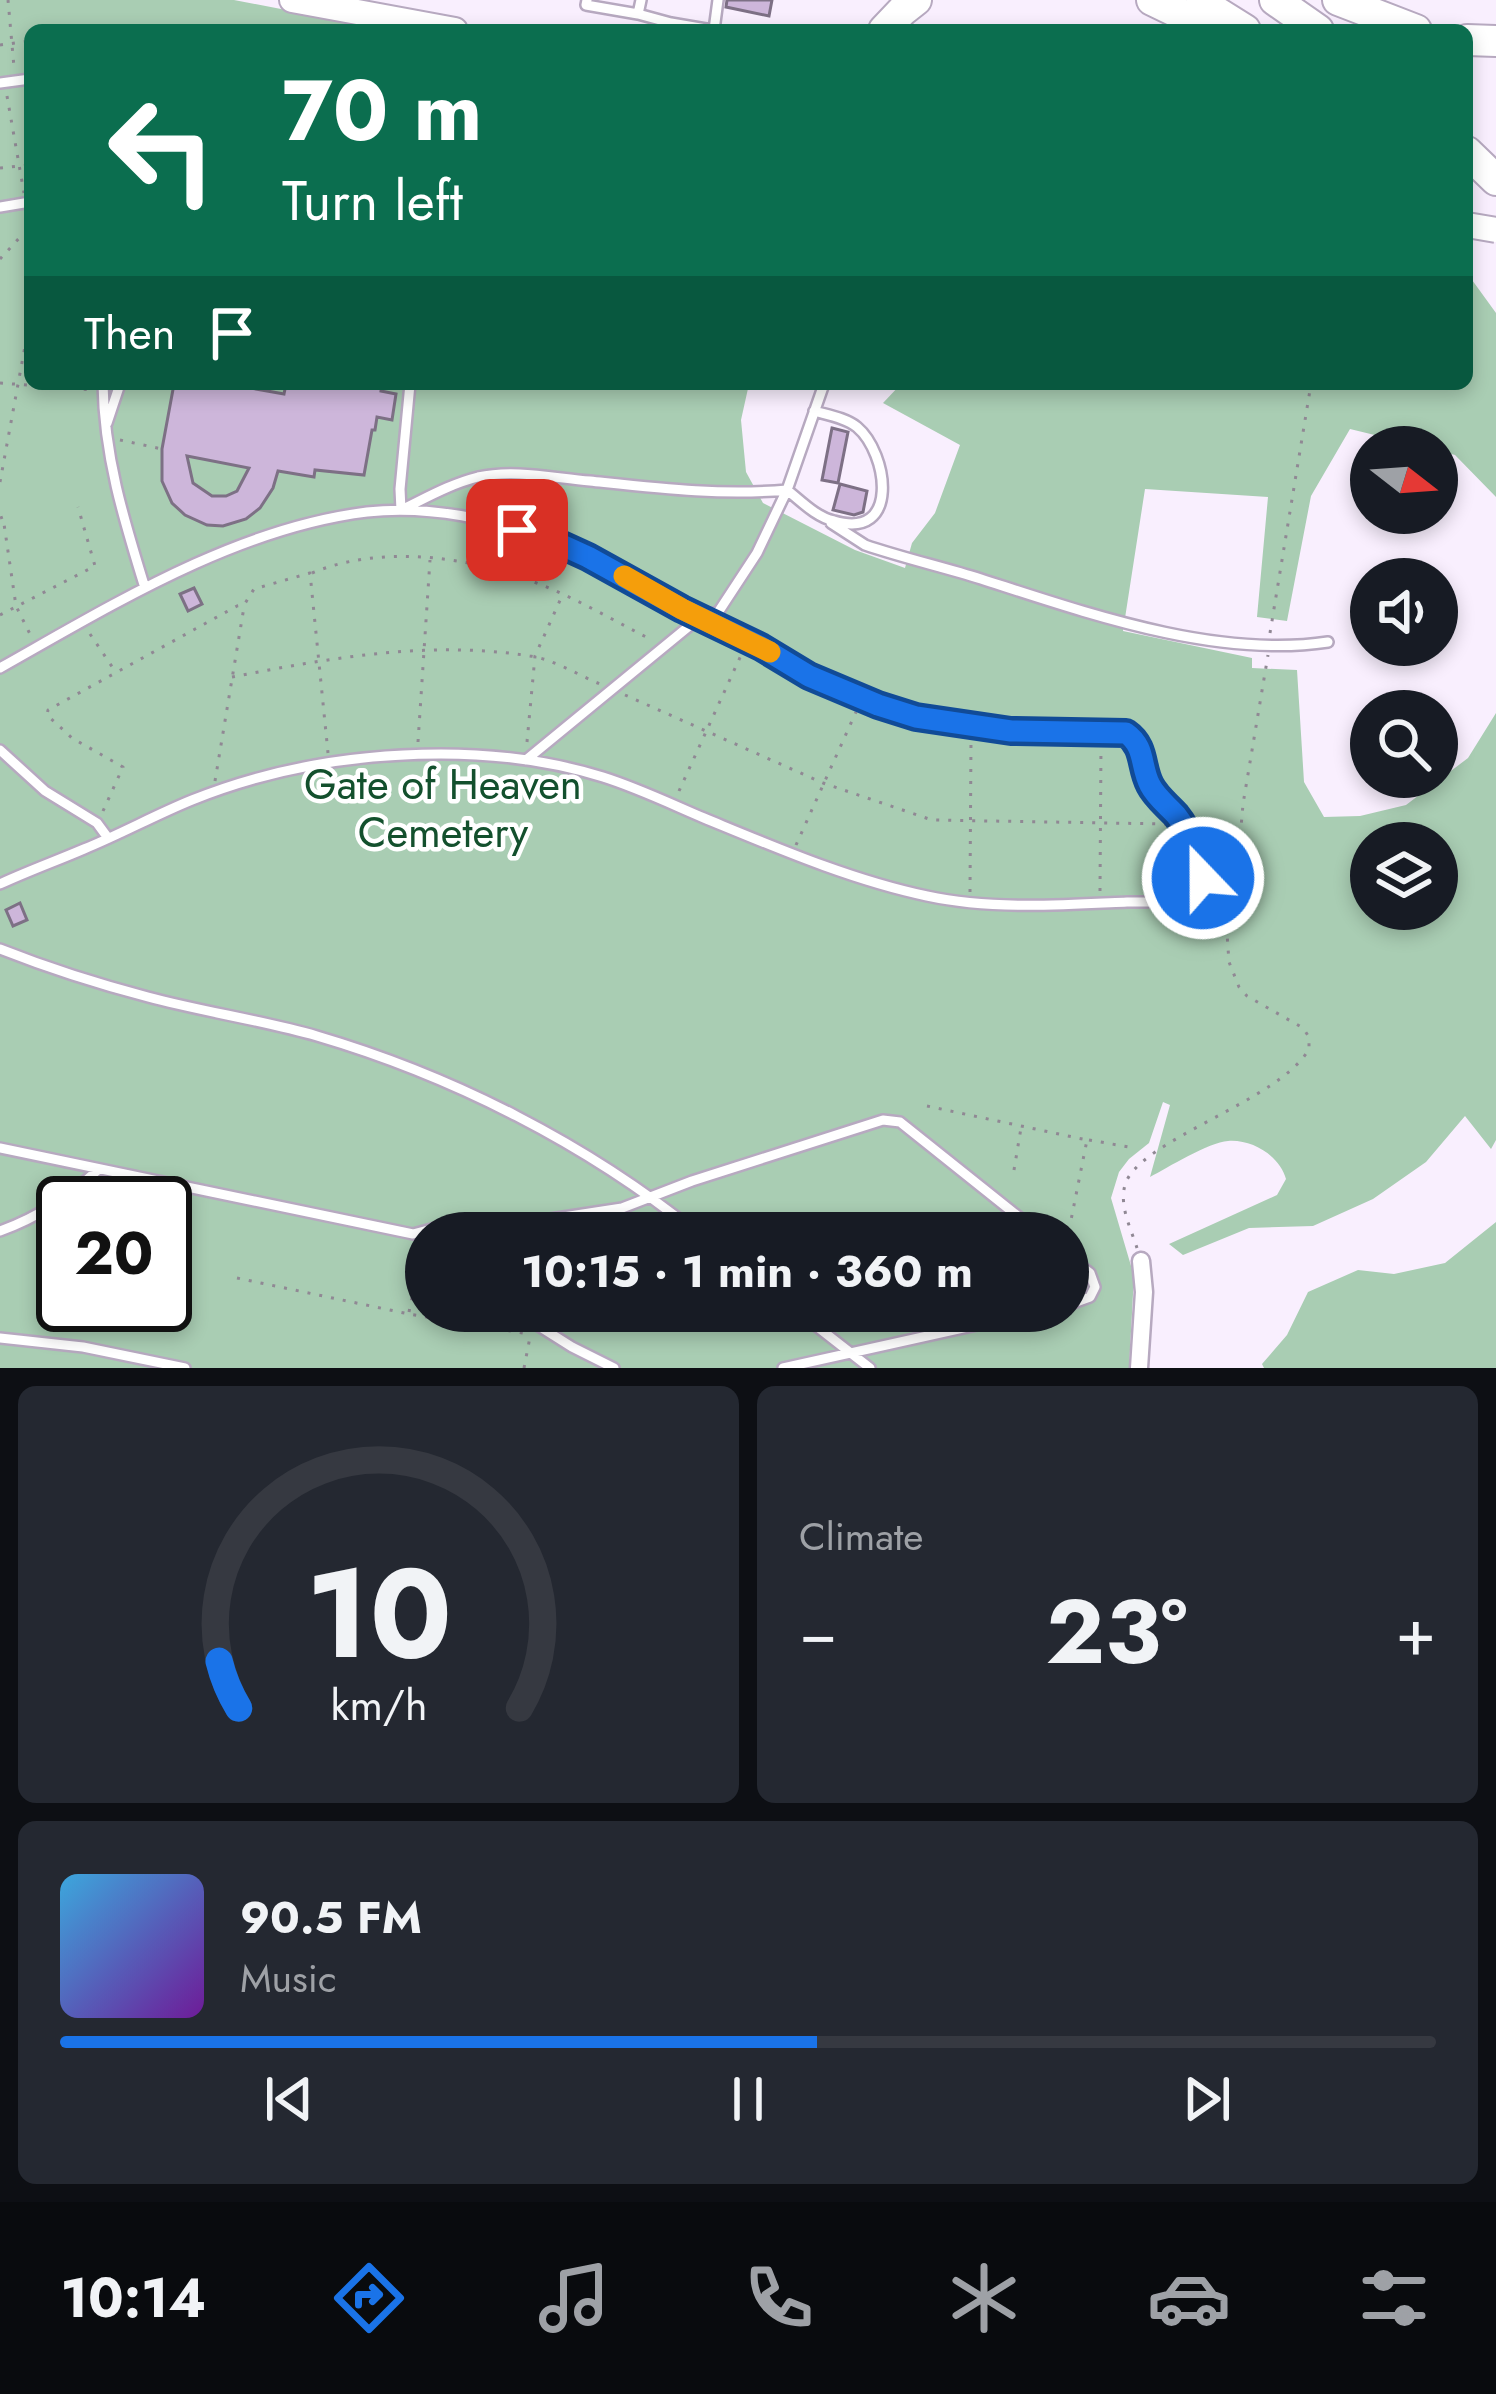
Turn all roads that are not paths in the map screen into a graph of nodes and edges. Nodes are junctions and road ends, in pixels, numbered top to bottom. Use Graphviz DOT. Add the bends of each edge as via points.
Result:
graph roads {
  1 [pos="292,0"];
  2 [pos="587,0"];
  3 [pos="641,0"];
  4 [pos="916,0"];
  5 [pos="1152,0"];
  6 [pos="1197,0"];
  7 [pos="1276,0"];
  8 [pos="1338,0"];
  9 [pos="638,14"];
  10 [pos="422,24"];
  11 [pos="677,24"];
  12 [pos="889,24"];
  13 [pos="1202,24"];
  14 [pos="1235,24"];
  15 [pos="1310,24"];
  16 [pos="1400,24"];
  17 [pos="1473,158"];
  18 [pos="1496,180"];
  19 [pos="1473,220"];
  20 [pos="1496,244"];
  21 [pos="104,390"];
  22 [pos="117,390"];
  23 [pos="409,390"];
  24 [pos="822,390"];
  25 [pos="814,410"];
  26 [pos="106,433"];
  27 [pos="787,490"];
  28 [pos="401,510"];
  29 [pos="822,517"];
  30 [pos="145,588"];
  31 [pos="699,618"];
  32 [pos="1328,642"];
  33 [pos="0,668"];
  34 [pos="0,750"];
  35 [pos="526,760"];
  36 [pos="108,838"];
  37 [pos="0,884"];
  38 [pos="0,949"];
  39 [pos="0,1148"];
  40 [pos="99,1169"];
  41 [pos="650,1197"];
  42 [pos="596,1212"];
  43 [pos="670,1212"];
  44 [pos="1013,1212"];
  45 [pos="0,1231"];
  46 [pos="405,1233"];
  47 [pos="1141,1262"];
  48 [pos="538,1332"];
  49 [pos="825,1332"];
  50 [pos="940,1332"];
  51 [pos="0,1338"];
  52 [pos="850,1351"];
  53 [pos="185,1368"];
  54 [pos="614,1368"];
  55 [pos="783,1368"];
  56 [pos="847,1368"];
  57 [pos="870,1368"];
  58 [pos="1139,1368"];
  1 -- 10 [label="main road"];
  2 -- 9 [label="lane"];
  3 -- 9 [label="lane"];
  4 -- 12 [label="highway"];
  5 -- 13 [label="highway"];
  6 -- 14 [label="highway"];
  7 -- 15 [label="highway"];
  8 -- 16 [label="highway"];
  9 -- 11 [label="lane"];
  17 -- 18 [label="highway"];
  19 -- 20 [label="highway"];
  21 -- 26 [label="lane"];
  22 -- 26 [label="lane"];
  23 -- 28 [label="lane"];
  24 -- 25 [label="lane"];
  25 -- 27 [label="lane"];
  25 -- 29 [label="lane" via="854,423 873,443 883,495 873,518 854,524"];
  26 -- 30 [label="lane"];
  27 -- 28 [label="lane" via="680,490 512,473 446,487"];
  27 -- 29 [label="lane"];
  27 -- 31 [label="lane" via="719,611"];
  28 -- 30 [label="lane" via="271,535"];
  28 -- 31 [label="lane" via="484,520 553,541"];
  29 -- 32 [label="lane" via="865,544 1061,606 1269,647"];
  30 -- 33 [label="lane"];
  31 -- 35 [label="lane"];
  31 -- 35 [label="lane" via="809,676 916,717 1011,731 1120,731 1137,741 1153,791 1182,824 1203,878 1193,894 1170,900 934,898 792,853 601,776"];
  34 -- 36 [label="lane"];
  35 -- 36 [label="lane" via="417,754 329,761 243,782"];
  36 -- 37 [label="lane"];
  38 -- 41 [label="lane" via="152,998 361,1050 475,1096"];
  39 -- 40 [label="lane"];
  40 -- 45 [label="lane" via="43,1213"];
  40 -- 46 [label="lane"];
  41 -- 42 [label="lane"];
  41 -- 43 [label="lane"];
  41 -- 44 [label="lane" via="884,1120 900,1122"];
  47 -- 58 [label="street"];
  48 -- 54 [label="lane"];
  49 -- 52 [label="lane"];
  50 -- 52 [label="lane"];
  51 -- 53 [label="lane"];
  52 -- 55 [label="lane"];
  52 -- 56 [label="lane"];
  52 -- 57 [label="lane"];
}
